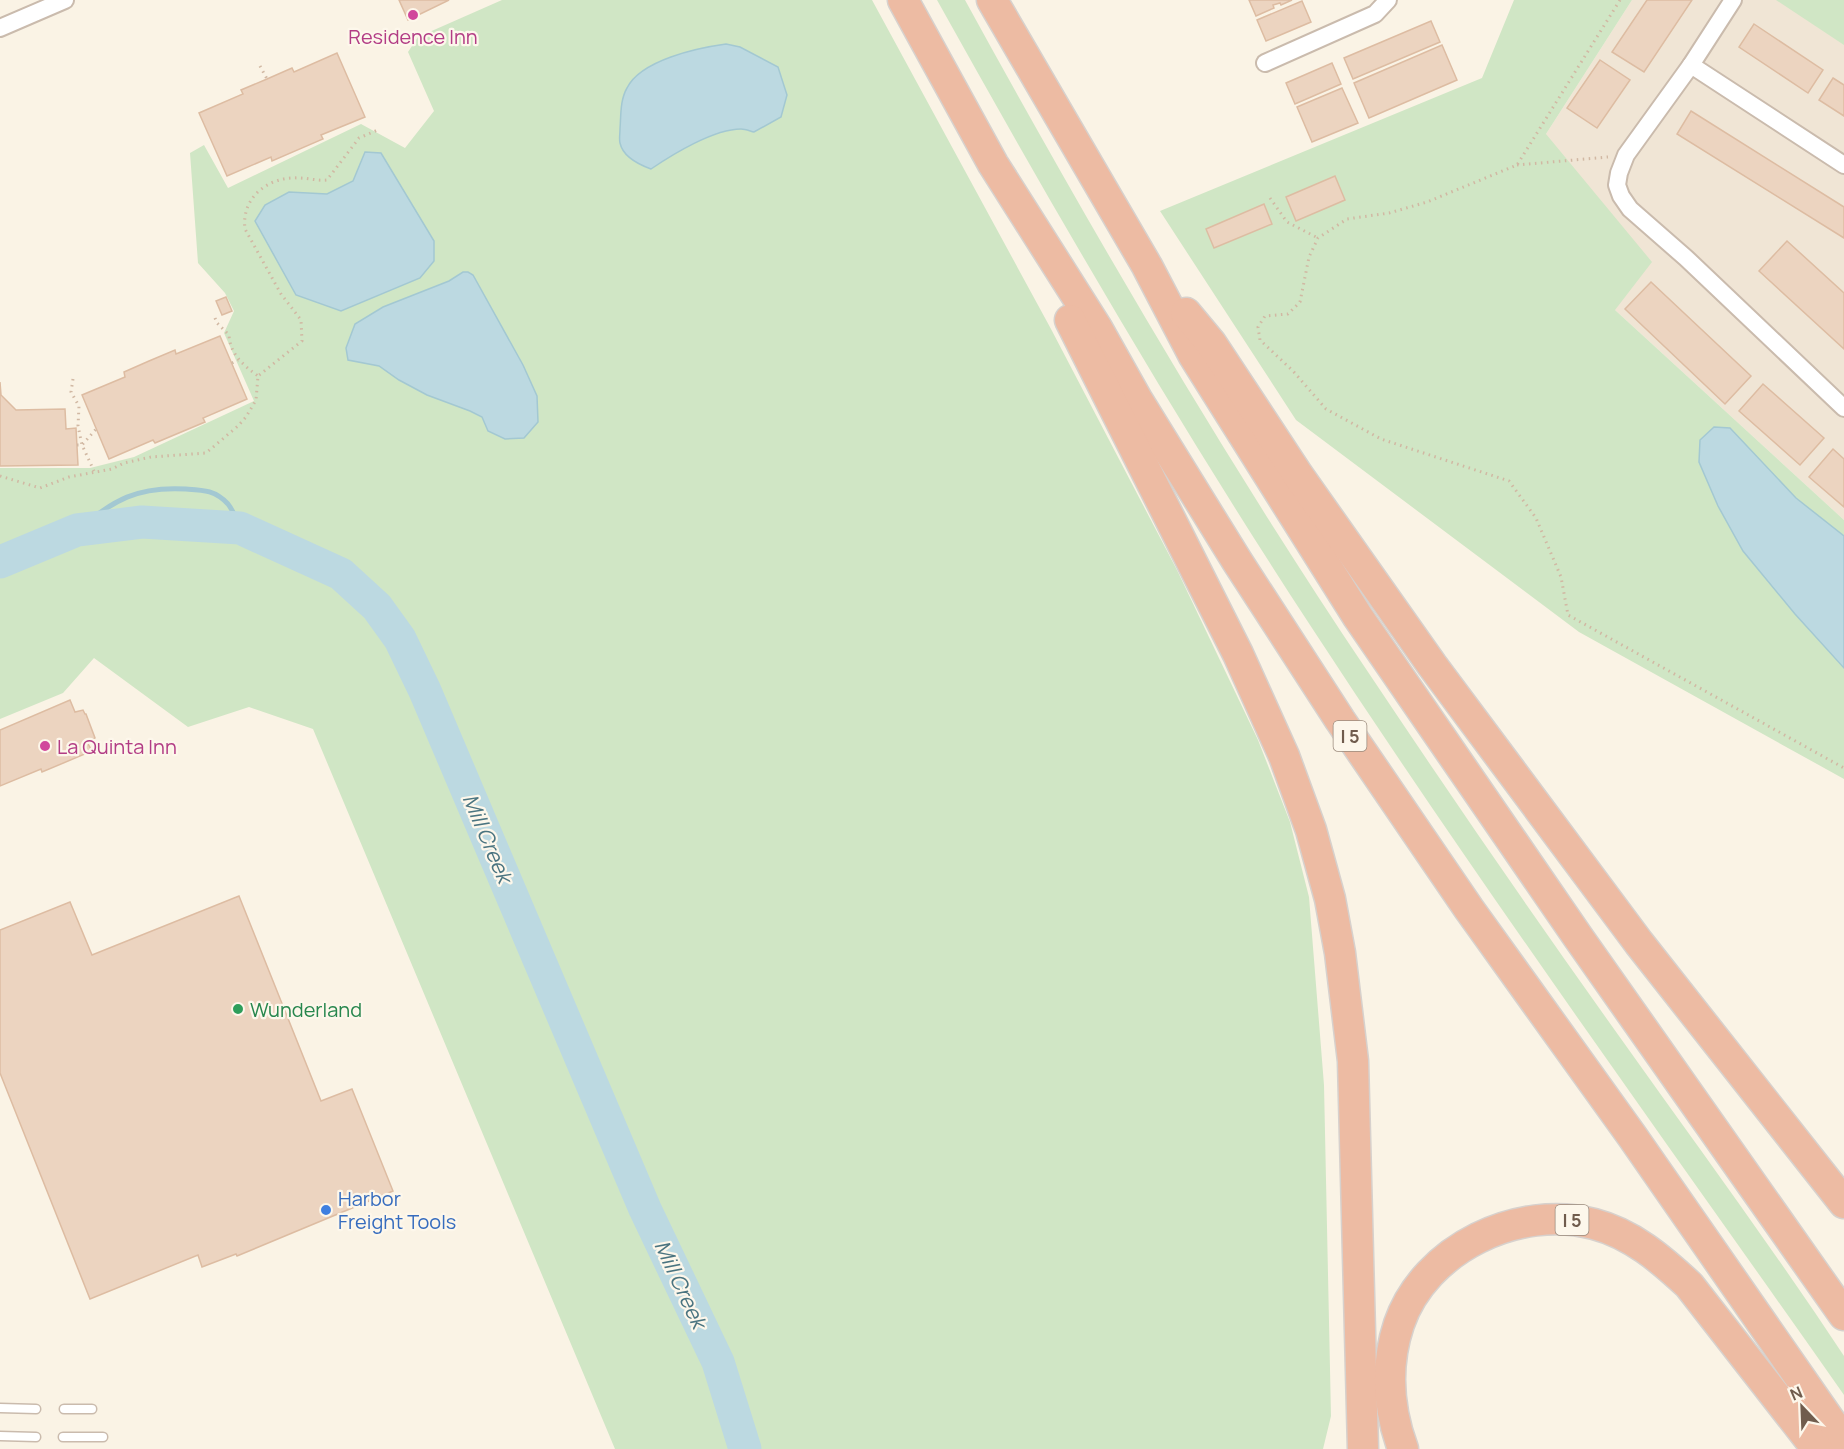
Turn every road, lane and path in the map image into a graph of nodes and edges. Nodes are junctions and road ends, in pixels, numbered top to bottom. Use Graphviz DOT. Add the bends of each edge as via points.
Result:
graph roads {
  1 [pos="64,0"];
  2 [pos="903,0"];
  3 [pos="992,0"];
  4 [pos="1388,0"];
  5 [pos="1620,0"];
  6 [pos="1732,0"];
  7 [pos="0,27"];
  8 [pos="1264,63"];
  9 [pos="1691,65"];
  10 [pos="260,66"];
  11 [pos="267,79"];
  12 [pos="380,129"];
  13 [pos="1626,155"];
  14 [pos="993,164"];
  15 [pos="1517,165"];
  16 [pos="1844,165"];
  17 [pos="1270,198"];
  18 [pos="1318,238"];
  19 [pos="1147,266"];
  20 [pos="215,318"];
  21 [pos="238,360"];
  22 [pos="232,363"];
  23 [pos="258,376"];
  24 [pos="73,379"];
  25 [pos="1844,408"];
  26 [pos="96,428"];
  27 [pos="77,445"];
  28 [pos="82,445"];
  29 [pos="94,471"];
  30 [pos="0,476"];
  31 [pos="1844,768"];
  32 [pos="1353,1061"];
  33 [pos="1844,1203"];
  34 [pos="1844,1315"];
  35 [pos="0,1408"];
  36 [pos="64,1408"];
  37 [pos="36,1409"];
  38 [pos="92,1409"];
  39 [pos="0,1437"];
  40 [pos="36,1437"];
  41 [pos="63,1437"];
  42 [pos="104,1437"];
  43 [pos="1844,1441"];
  44 [pos="1344,1449"];
  45 [pos="1363,1449"];
  46 [pos="1403,1449"];
  47 [pos="1817,1449"];
  1 -- 7 [label="street"];
  2 -- 14 [label="highway, I 5"];
  3 -- 19 [label="highway"];
  4 -- 8 [label="street" via="1375,14"];
  5 -- 15 [label="path"];
  6 -- 9 [label="street"];
  9 -- 13 [label="street"];
  9 -- 16 [label="street"];
  10 -- 11 [label="path"];
  12 -- 23 [label="path" via="359,138 327,180 285,178 262,187 250,201 245,229 266,270 301,320 302,341"];
  13 -- 15 [label="path"];
  13 -- 25 [label="street" via="1617,185 1630,209"];
  14 -- 32 [label="highway" via="1238,654 1284,756 1311,830 1330,899"];
  14 -- 43 [label="highway, I 5" via="1237,561 1340,720"];
  15 -- 18 [label="path" via="1427,202 1347,219"];
  17 -- 18 [label="path" via="1287,222"];
  18 -- 31 [label="path" via="1309,257 1300,302 1288,314 1265,316 1258,327 1260,339 1326,410 1381,439 1509,481 1536,518 1561,577 1568,615"];
  19 -- 33 [label="highway" via="1211,343 1298,476 1425,655 1631,933"];
  19 -- 34 [label="highway" via="1194,356 1365,627"];
  20 -- 21 [label="path" via="229,334"];
  21 -- 22 [label="path"];
  21 -- 23 [label="path"];
  23 -- 29 [label="path" via="256,400 246,417 206,453 151,457 112,470"];
  24 -- 28 [label="path" via="71,392 79,406"];
  26 -- 28 [label="path"];
  27 -- 28 [label="path"];
  28 -- 29 [label="path"];
  29 -- 30 [label="path" via="40,488"];
  32 -- 44 [label="highway" via="1340,1112 1347,1427"];
  32 -- 45 [label="highway"];
  35 -- 37 [label="lane"];
  36 -- 38 [label="lane"];
  39 -- 40 [label="lane"];
  41 -- 42 [label="lane"];
  46 -- 47 [label="highway, I 5" via="1392,1411 1390,1374 1400,1321 1412,1299 1441,1264 1474,1240 1513,1225 1550,1219 1605,1228 1639,1244 1664,1262 1689,1285"];
}
